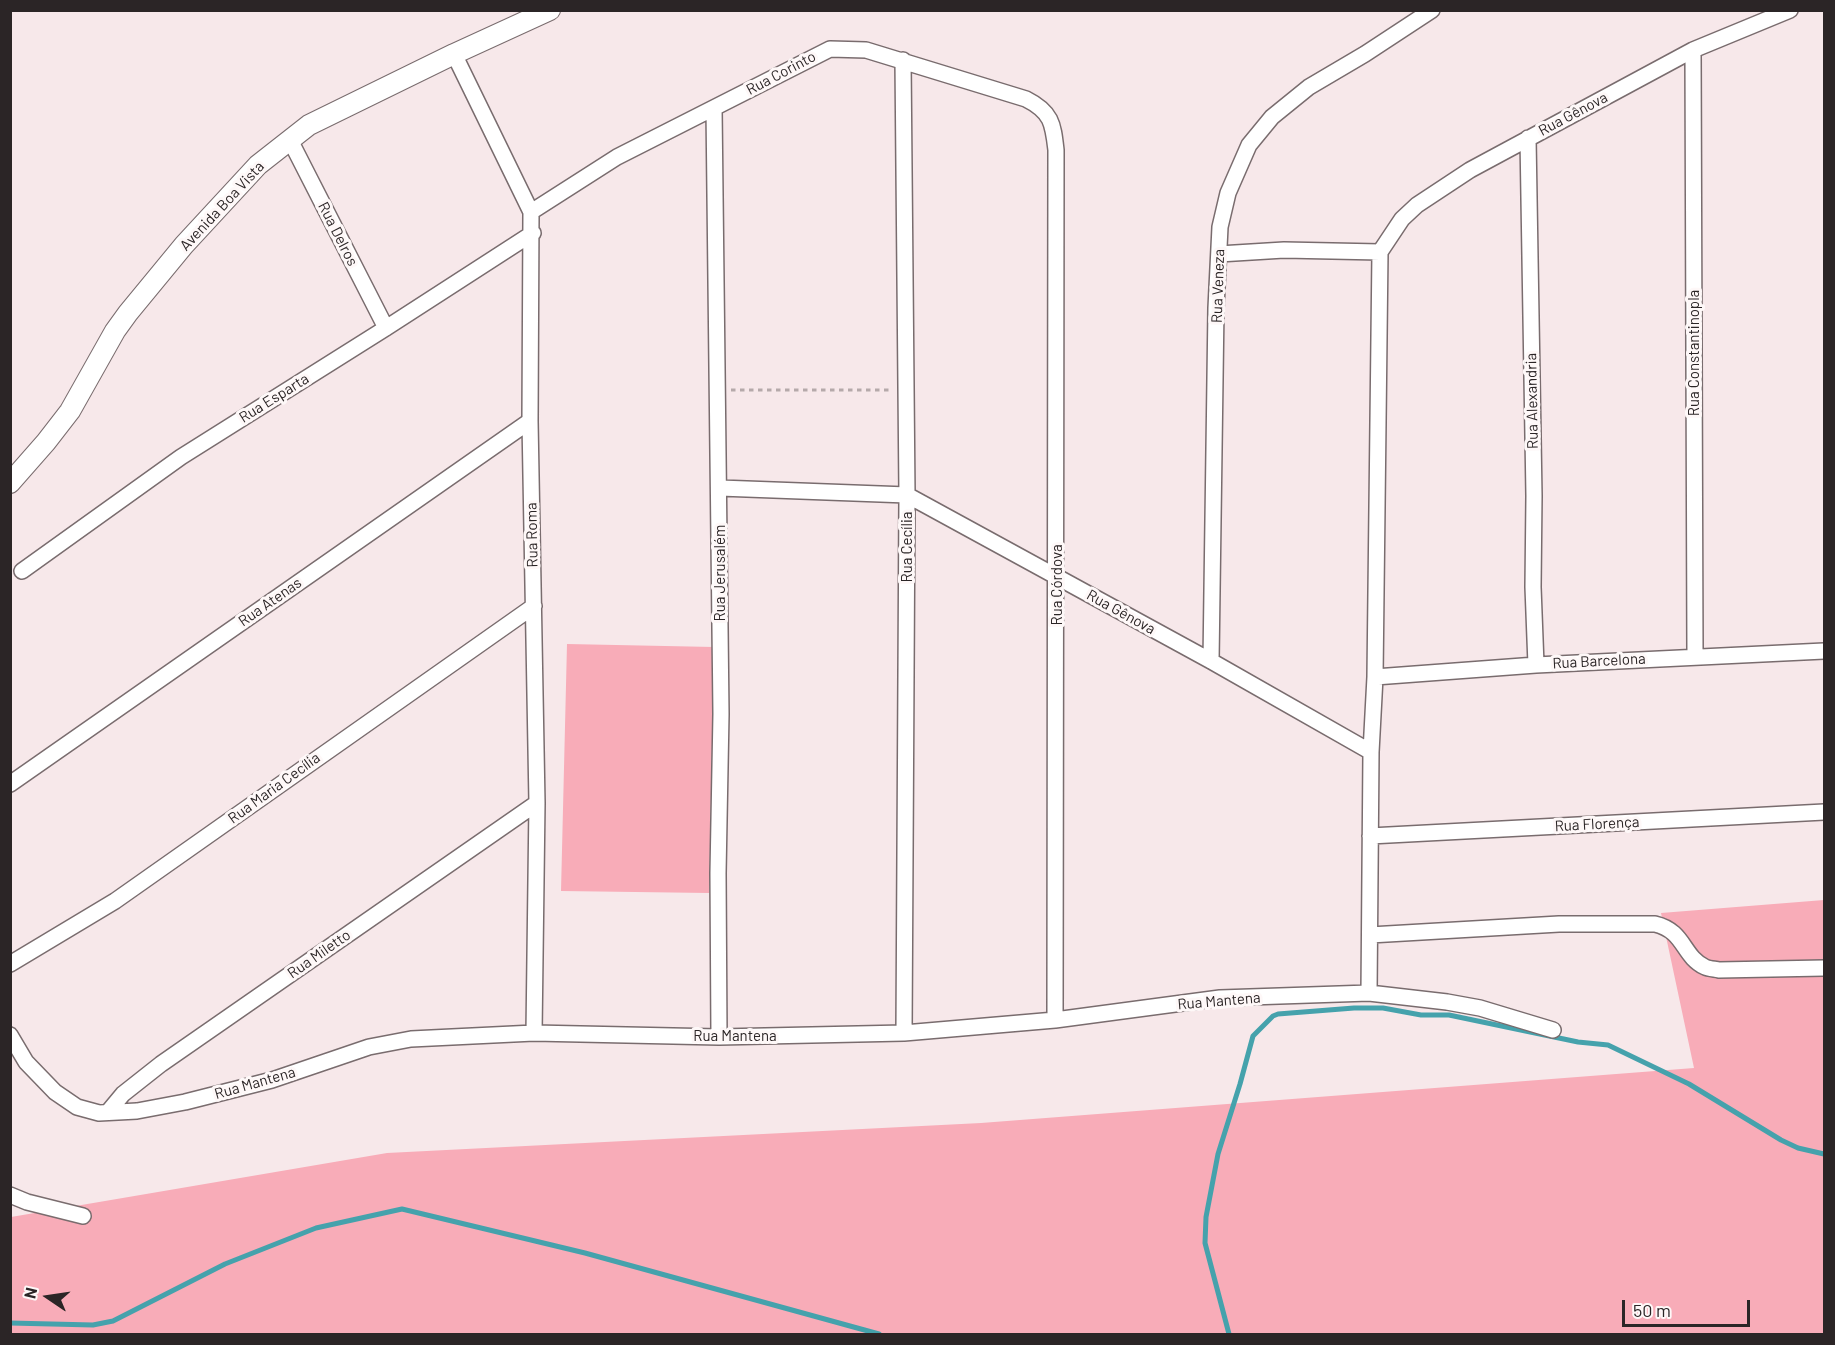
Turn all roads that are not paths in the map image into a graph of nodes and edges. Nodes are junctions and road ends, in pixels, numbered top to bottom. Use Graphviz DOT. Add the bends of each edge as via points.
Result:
graph roads {
  1 [pos="550,10"];
  2 [pos="1432,10"];
  3 [pos="1790,10"];
  4 [pos="1693,50"];
  5 [pos="454,54"];
  6 [pos="903,60"];
  7 [pos="714,108"];
  8 [pos="1528,138"];
  9 [pos="290,140"];
  10 [pos="1056,150"];
  11 [pos="531,212"];
  12 [pos="533,233"];
  13 [pos="1380,252"];
  14 [pos="1218,254"];
  15 [pos="386,328"];
  16 [pos="530,421"];
  17 [pos="10,483"];
  18 [pos="720,488"];
  19 [pos="907,495"];
  20 [pos="22,572"];
  21 [pos="1057,577"];
  22 [pos="534,606"];
  23 [pos="1824,651"];
  24 [pos="1695,656"];
  25 [pos="1211,661"];
  26 [pos="1536,664"];
  27 [pos="1375,677"];
  28 [pos="1371,752"];
  29 [pos="10,784"];
  30 [pos="537,802"];
  31 [pos="1824,812"];
  32 [pos="1370,836"];
  33 [pos="1370,935"];
  34 [pos="10,964"];
  35 [pos="1824,968"];
  36 [pos="1369,993"];
  37 [pos="1055,1020"];
  38 [pos="1553,1030"];
  39 [pos="534,1033"];
  40 [pos="904,1033"];
  41 [pos="10,1035"];
  42 [pos="719,1037"];
  43 [pos="108,1112"];
  44 [pos="10,1195"];
  45 [pos="83,1216"];
  1 -- 5 [label="street, Avenida Boa Vista"];
  2 -- 14 [label="street, Rua Veneza" via="1309,87 1272,117 1249,145 1235,174"];
  3 -- 4 [label="street, Rua Gênova"];
  4 -- 8 [label="street, Rua Gênova"];
  4 -- 24 [label="street, Rua Constantinopla"];
  5 -- 9 [label="street, Avenida Boa Vista" via="309,125"];
  5 -- 11 [label="street, Rua Roma"];
  6 -- 7 [label="street, Rua Corinto" via="866,50 830,49"];
  6 -- 10 [label="street, Rua Corinto" via="1034,103 1049,116"];
  6 -- 19 [label="street, Rua Cecília"];
  7 -- 11 [label="street, Rua Corinto" via="616,157"];
  7 -- 18 [label="street, Rua Jerusalém"];
  8 -- 13 [label="street, Rua Gênova" via="1417,205 1402,219"];
  8 -- 26 [label="street, Rua Alexandria"];
  9 -- 15 [label="street, Rua Delros"];
  9 -- 17 [label="street, Avenida Boa Vista" via="243,179 128,313 70,411"];
  10 -- 21 [label="street, Rua Córdova"];
  11 -- 12 [label="street, Rua Roma"];
  12 -- 15 [label="street, Rua Esparta"];
  12 -- 16 [label="street, Rua Roma"];
  13 -- 14 [label="street" via="1284,250"];
  13 -- 27 [label="street"];
  14 -- 25 [label="street, Rua Veneza"];
  15 -- 20 [label="street, Rua Esparta" via="180,457"];
  16 -- 22 [label="street, Rua Roma"];
  16 -- 29 [label="street, Rua Atenas"];
  18 -- 19 [label="street, Rua Gênova"];
  18 -- 42 [label="street, Rua Jerusalém"];
  19 -- 21 [label="street, Rua Gênova"];
  19 -- 40 [label="street, Rua Cecília"];
  21 -- 25 [label="street, Rua Gênova"];
  21 -- 37 [label="street, Rua Córdova"];
  22 -- 30 [label="street, Rua Roma"];
  22 -- 34 [label="street, Rua Maria Cecília" via="115,901"];
  23 -- 24 [label="street, Rua Barcelona"];
  24 -- 26 [label="street, Rua Barcelona"];
  25 -- 28 [label="street, Rua Gênova"];
  26 -- 27 [label="street, Rua Barcelona"];
  27 -- 28 [label="street"];
  28 -- 32 [label="street"];
  30 -- 39 [label="street, Rua Roma"];
  30 -- 43 [label="street, Rua Miletto" via="161,1064 123,1094"];
  31 -- 32 [label="street, Rua Florença"];
  32 -- 33 [label="street"];
  33 -- 35 [label="street" via="1559,924 1654,924 1675,933 1694,959 1706,967"];
  33 -- 36 [label="street"];
  36 -- 37 [label="street, Rua Mantena" via="1220,998"];
  36 -- 38 [label="street, Rua Mantena" via="1480,1008"];
  37 -- 40 [label="street, Rua Mantena"];
  39 -- 42 [label="street, Rua Mantena"];
  39 -- 43 [label="street, Rua Mantena" via="384,1043 272,1080 185,1102"];
  40 -- 42 [label="street, Rua Mantena"];
  41 -- 43 [label="street" via="26,1062 61,1096 83,1110"];
  44 -- 45 [label="street"];
}
